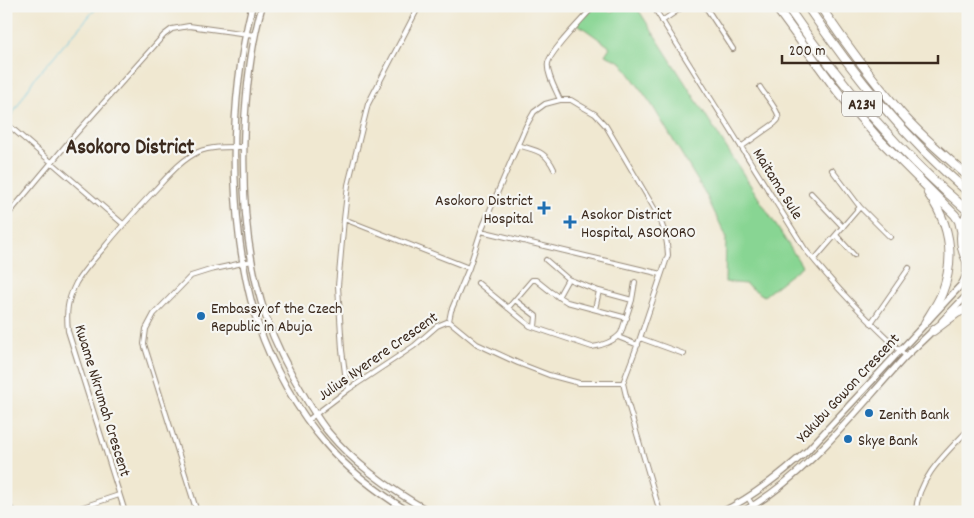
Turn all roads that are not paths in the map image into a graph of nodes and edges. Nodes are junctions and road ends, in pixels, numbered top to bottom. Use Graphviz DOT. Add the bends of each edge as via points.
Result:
graph roads {
  1 [pos="252,6"];
  2 [pos="262,6"];
  3 [pos="419,6"];
  4 [pos="652,6"];
  5 [pos="684,6"];
  6 [pos="705,6"];
  7 [pos="775,6"];
  8 [pos="787,6"];
  9 [pos="807,6"];
  10 [pos="820,6"];
  11 [pos="592,8"];
  12 [pos="662,21"];
  13 [pos="245,33"];
  14 [pos="255,34"];
  15 [pos="732,49"];
  16 [pos="760,87"];
  17 [pos="560,100"];
  18 [pos="6,123"];
  19 [pos="928,141"];
  20 [pos="518,145"];
  21 [pos="741,146"];
  22 [pos="234,147"];
  23 [pos="244,147"];
  24 [pos="52,162"];
  25 [pos="968,167"];
  26 [pos="554,169"];
  27 [pos="832,170"];
  28 [pos="968,176"];
  29 [pos="917,178"];
  30 [pos="968,192"];
  31 [pos="811,193"];
  32 [pos="860,207"];
  33 [pos="968,212"];
  34 [pos="6,217"];
  35 [pos="344,219"];
  36 [pos="123,224"];
  37 [pos="843,227"];
  38 [pos="961,230"];
  39 [pos="481,231"];
  40 [pos="836,235"];
  41 [pos="890,237"];
  42 [pos="854,255"];
  43 [pos="546,260"];
  44 [pos="814,260"];
  45 [pos="252,261"];
  46 [pos="243,262"];
  47 [pos="967,262"];
  48 [pos="469,268"];
  49 [pos="909,268"];
  50 [pos="661,274"];
  51 [pos="568,279"];
  52 [pos="635,282"];
  53 [pos="478,283"];
  54 [pos="599,291"];
  55 [pos="968,294"];
  56 [pos="558,297"];
  57 [pos="515,300"];
  58 [pos="632,300"];
  59 [pos="508,308"];
  60 [pos="968,308"];
  61 [pos="595,309"];
  62 [pos="627,318"];
  63 [pos="449,320"];
  64 [pos="871,323"];
  65 [pos="925,323"];
  66 [pos="536,327"];
  67 [pos="933,331"];
  68 [pos="618,337"];
  69 [pos="640,338"];
  70 [pos="638,345"];
  71 [pos="900,350"];
  72 [pos="684,354"];
  73 [pos="906,356"];
  74 [pos="623,383"];
  75 [pos="349,389"];
  76 [pos="316,414"];
  77 [pos="308,420"];
  78 [pos="968,430"];
  79 [pos="119,495"];
  80 [pos="748,498"];
  81 [pos="6,502"];
  82 [pos="753,506"];
  83 [pos="14,512"];
  84 [pos="68,512"];
  85 [pos="124,512"];
  86 [pos="197,512"];
  87 [pos="409,512"];
  88 [pos="430,512"];
  89 [pos="660,512"];
  90 [pos="722,512"];
  91 [pos="742,512"];
  92 [pos="757,512"];
  93 [pos="916,512"];
  1 -- 13 [label="main road"];
  2 -- 14 [label="main road"];
  3 -- 35 [label="street" via="368,104 348,185"];
  4 -- 12 [label="street, Maitama Sule"];
  5 -- 12 [label="street"];
  6 -- 15 [label="street"];
  7 -- 29 [label="highway" via="838,92"];
  8 -- 33 [label="highway, A234" via="839,77 888,134"];
  9 -- 30 [label="highway, A234" via="845,60 896,122"];
  10 -- 19 [label="highway" via="901,114"];
  11 -- 17 [label="street" via="554,51 548,63"];
  12 -- 21 [label="street, Maitama Sule"];
  13 -- 14 [label="street"];
  13 -- 22 [label="main road" via="236,95"];
  13 -- 24 [label="street" via="189,26 172,29"];
  14 -- 23 [label="main road" via="246,92"];
  16 -- 21 [label="street" via="776,110 778,120"];
  17 -- 20 [label="street, Julius Nyerere Crescent" via="545,104 534,112"];
  17 -- 50 [label="street" via="571,100 582,106 606,126 657,213 667,241 668,255"];
  18 -- 24 [label="street"];
  19 -- 25 [label="highway"];
  19 -- 28 [label="highway"];
  20 -- 26 [label="street" via="546,156"];
  20 -- 39 [label="street, Julius Nyerere Crescent"];
  21 -- 44 [label="street, Maitama Sule"];
  22 -- 23 [label="street, Kwame Nkrumah Crescent"];
  22 -- 36 [label="street, Kwame Nkrumah Crescent" via="204,150 191,156 175,168"];
  22 -- 46 [label="main road"];
  23 -- 45 [label="main road" via="244,195"];
  24 -- 34 [label="street"];
  24 -- 36 [label="street"];
  27 -- 32 [label="street"];
  29 -- 38 [label="highway" via="954,214"];
  29 -- 65 [label="highway" via="940,214 950,243 949,270 942,293"];
  31 -- 37 [label="street"];
  32 -- 37 [label="street"];
  32 -- 41 [label="street"];
  33 -- 38 [label="highway"];
  35 -- 48 [label="street"];
  35 -- 75 [label="street" via="338,300"];
  36 -- 79 [label="street, Kwame Nkrumah Crescent" via="82,274 66,316"];
  37 -- 40 [label="street"];
  38 -- 47 [label="highway" via="961,246"];
  39 -- 48 [label="street, Julius Nyerere Crescent"];
  39 -- 50 [label="street"];
  40 -- 42 [label="street"];
  40 -- 44 [label="street"];
  43 -- 51 [label="street"];
  44 -- 64 [label="street, Maitama Sule"];
  45 -- 46 [label="street"];
  45 -- 76 [label="main road" via="274,338 296,384"];
  46 -- 77 [label="main road" via="264,342"];
  46 -- 86 [label="street" via="190,276 154,314 144,336"];
  47 -- 65 [label="main road, Yakubu Gowon Crescent" via="967,272 961,285"];
  48 -- 63 [label="street, Julius Nyerere Crescent"];
  49 -- 64 [label="street"];
  50 -- 69 [label="street"];
  51 -- 54 [label="street"];
  51 -- 56 [label="street"];
  52 -- 58 [label="street"];
  53 -- 59 [label="street"];
  54 -- 58 [label="street"];
  54 -- 61 [label="street"];
  55 -- 67 [label="main road, Yakubu Gowon Crescent"];
  56 -- 57 [label="street" via="532,280"];
  56 -- 61 [label="street"];
  57 -- 59 [label="street"];
  57 -- 66 [label="street" via="536,316"];
  58 -- 62 [label="street"];
  59 -- 66 [label="street" via="530,326"];
  60 -- 67 [label="highway"];
  61 -- 62 [label="street"];
  62 -- 68 [label="street"];
  63 -- 74 [label="street" via="477,344 518,364 579,383"];
  63 -- 75 [label="street, Julius Nyerere Crescent"];
  64 -- 71 [label="street, Maitama Sule"];
  65 -- 71 [label="main road, Yakubu Gowon Crescent"];
  66 -- 68 [label="street" via="592,347"];
  67 -- 73 [label="main road, Yakubu Gowon Crescent"];
  68 -- 70 [label="street"];
  69 -- 70 [label="street"];
  69 -- 72 [label="street"];
  70 -- 74 [label="street"];
  71 -- 73 [label="street, Maitama Sule"];
  71 -- 80 [label="main road, Yakubu Gowon Crescent" via="807,451"];
  73 -- 82 [label="main road, Yakubu Gowon Crescent" via="799,471"];
  74 -- 89 [label="street"];
  75 -- 76 [label="street, Julius Nyerere Crescent"];
  76 -- 77 [label="street, Julius Nyerere Crescent"];
  76 -- 88 [label="main road" via="329,433 363,467"];
  77 -- 87 [label="main road" via="328,447 349,467"];
  78 -- 93 [label="street" via="925,480"];
  79 -- 84 [label="street"];
  79 -- 85 [label="street, Kwame Nkrumah Crescent"];
  80 -- 82 [label="street"];
  80 -- 90 [label="main road, Yakubu Gowon Crescent"];
  81 -- 83 [label="street"];
  82 -- 91 [label="main road, Yakubu Gowon Crescent"];
  82 -- 92 [label="street"];
}
